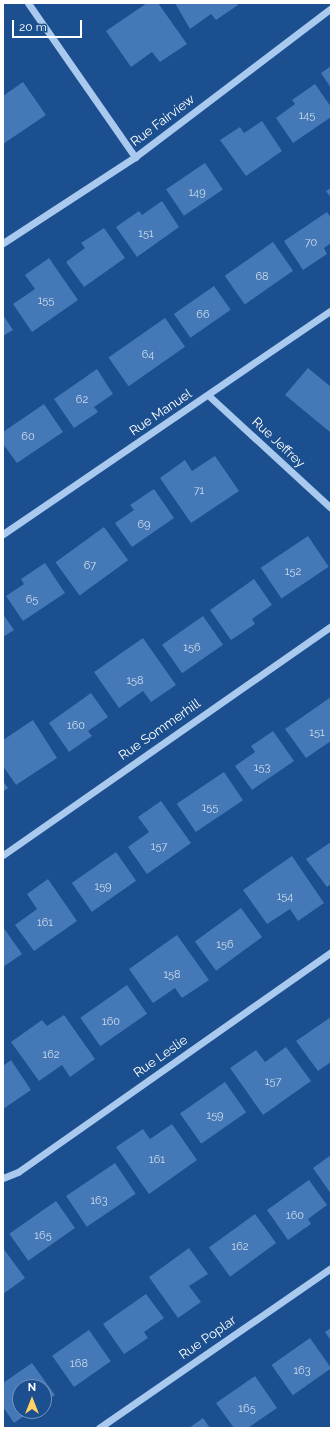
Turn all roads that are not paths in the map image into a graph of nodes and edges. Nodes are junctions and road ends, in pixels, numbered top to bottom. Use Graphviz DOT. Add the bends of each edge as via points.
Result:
graph roads {
  1 [pos="28,3"];
  2 [pos="331,8"];
  3 [pos="135,157"];
  4 [pos="3,243"];
  5 [pos="331,310"];
  6 [pos="208,395"];
  7 [pos="331,508"];
  8 [pos="3,534"];
  9 [pos="331,626"];
  10 [pos="3,855"];
  11 [pos="331,952"];
  12 [pos="3,1178"];
  13 [pos="331,1268"];
  14 [pos="99,1428"];
  1 -- 3 [label="street"];
  2 -- 3 [label="street, Rue Fairview"];
  3 -- 4 [label="street, Rue Fairview"];
  5 -- 6 [label="street, Rue Manuel"];
  6 -- 7 [label="street, Rue Jeffrey"];
  6 -- 8 [label="street, Rue Manuel"];
  9 -- 10 [label="street, Rue Sommerhill"];
  11 -- 12 [label="street, Rue Leslie" via="18,1172"];
  13 -- 14 [label="street, Rue Poplar"];
}
